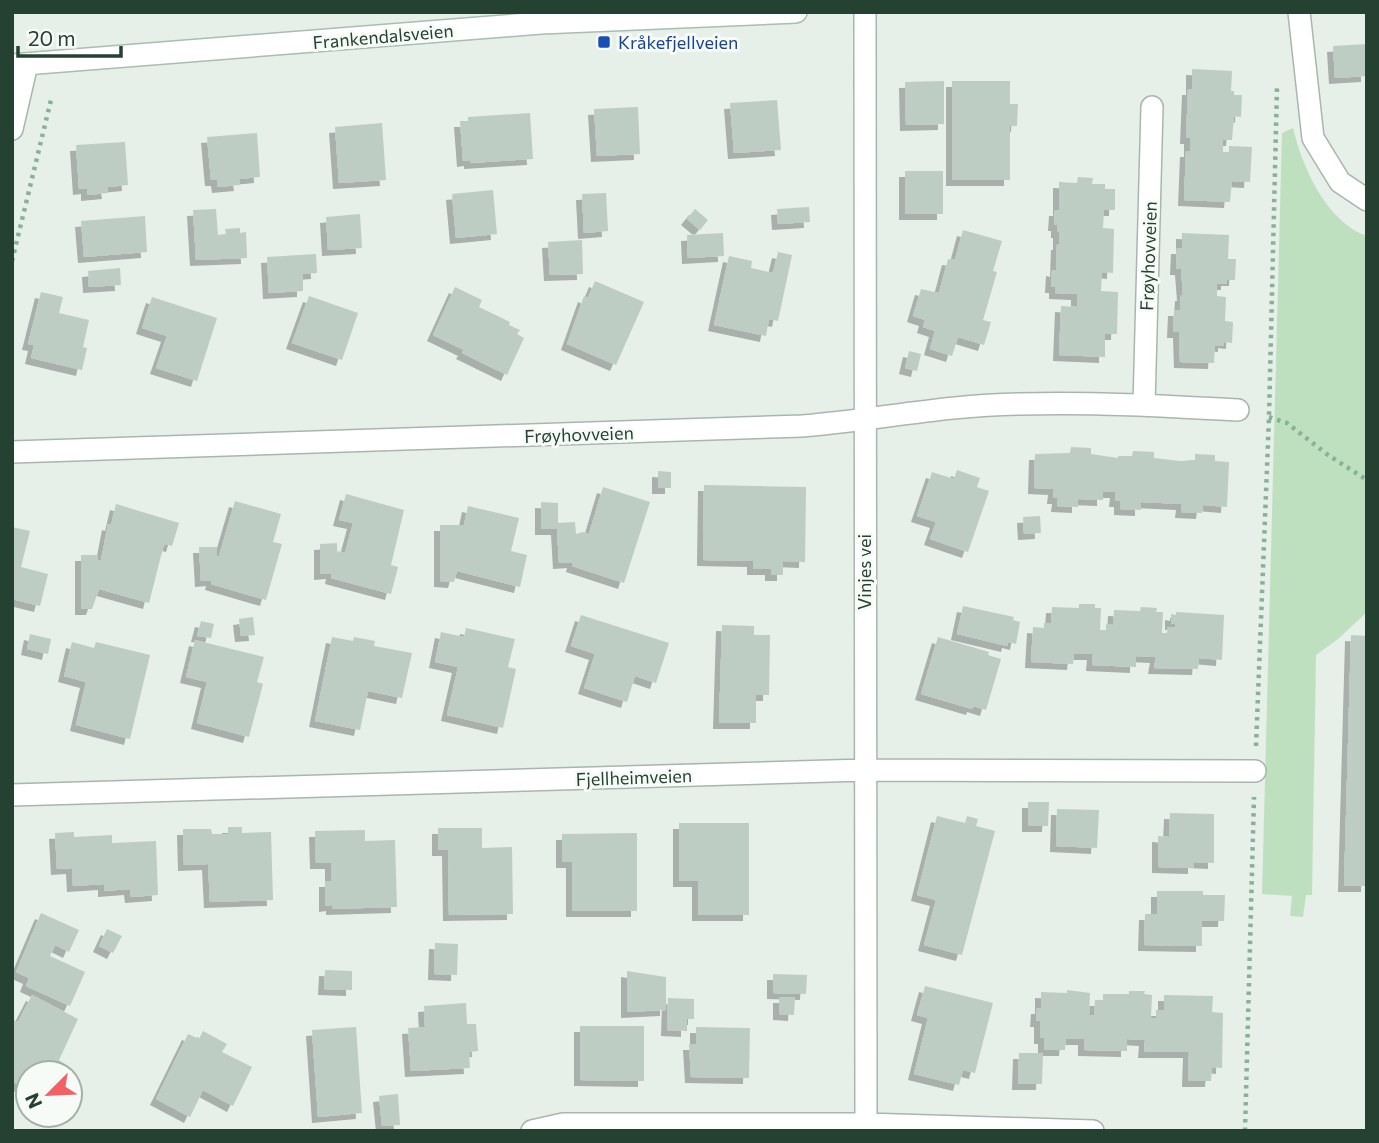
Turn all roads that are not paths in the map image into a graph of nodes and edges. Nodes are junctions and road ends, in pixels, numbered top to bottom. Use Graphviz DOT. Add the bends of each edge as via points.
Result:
graph roads {
  1 [pos="796,12"];
  2 [pos="865,12"];
  3 [pos="1299,12"];
  4 [pos="539,18"];
  5 [pos="20,65"];
  6 [pos="1152,107"];
  7 [pos="12,129"];
  8 [pos="1367,200"];
  9 [pos="1144,405"];
  10 [pos="1238,410"];
  11 [pos="864,421"];
  12 [pos="12,452"];
  13 [pos="864,770"];
  14 [pos="1255,771"];
  15 [pos="12,795"];
  16 [pos="866,1128"];
  17 [pos="532,1131"];
  18 [pos="1093,1131"];
  1 -- 4 [label="street, Frankendalsveien"];
  2 -- 11 [label="street, Vinjes vei"];
  3 -- 8 [label="street" via="1313,138 1340,182"];
  4 -- 5 [label="street, Frankendalsveien"];
  5 -- 7 [label="street"];
  6 -- 9 [label="street, Frøyhovveien"];
  9 -- 10 [label="street, Frøyhovveien"];
  9 -- 11 [label="street, Frøyhovveien" via="949,408"];
  11 -- 12 [label="street, Frøyhovveien"];
  11 -- 13 [label="street, Vinjes vei"];
  13 -- 14 [label="street, Fjellheimveien"];
  13 -- 15 [label="street, Fjellheimveien"];
  13 -- 16 [label="street, Vinjes vei"];
  16 -- 17 [label="street" via="563,1124"];
  16 -- 18 [label="street"];
}
